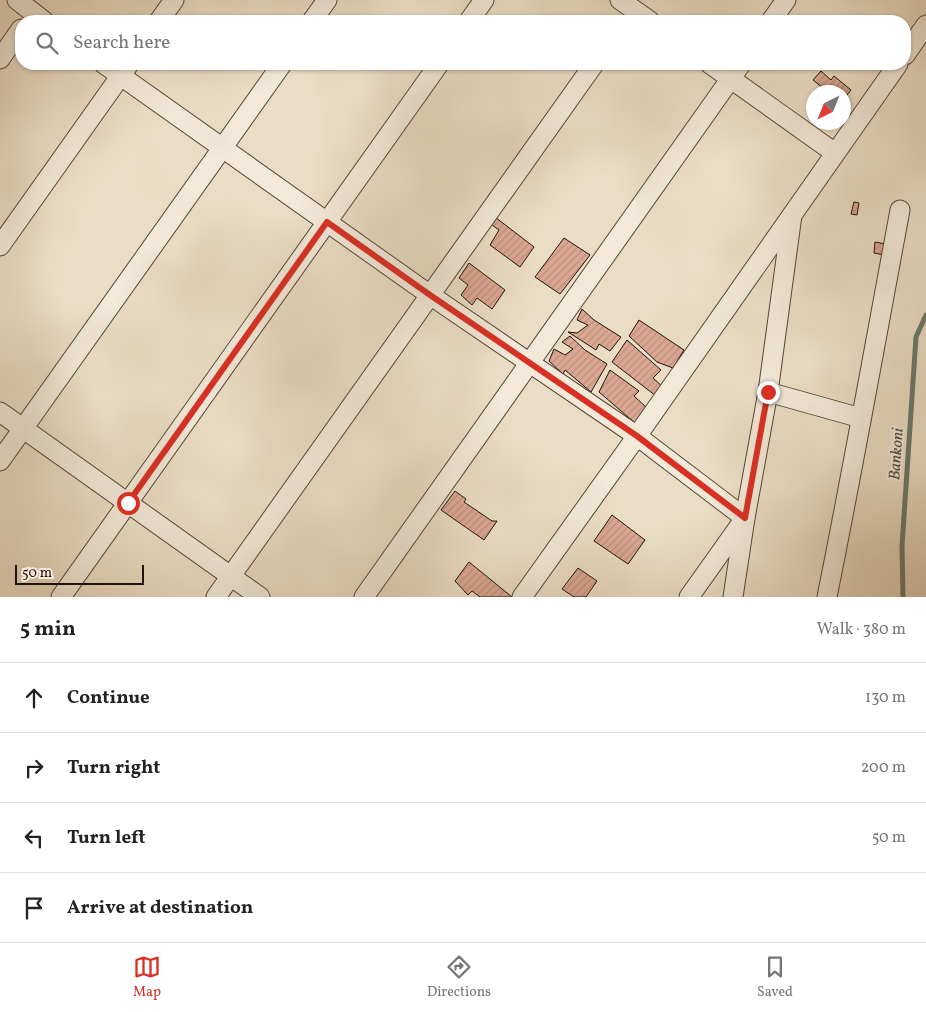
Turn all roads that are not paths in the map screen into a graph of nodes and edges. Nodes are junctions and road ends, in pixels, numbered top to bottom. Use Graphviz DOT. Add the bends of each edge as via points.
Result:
graph roads {
  1 [pos="17,0"];
  2 [pos="174,0"];
  3 [pos="327,0"];
  4 [pos="484,0"];
  5 [pos="786,0"];
  6 [pos="629,8"];
  7 [pos="36,14"];
  8 [pos="163,15"];
  9 [pos="316,15"];
  10 [pos="473,15"];
  11 [pos="640,15"];
  12 [pos="775,15"];
  13 [pos="926,25"];
  14 [pos="15,38"];
  15 [pos="911,46"];
  16 [pos="0,59"];
  17 [pos="125,70"];
  18 [pos="278,70"];
  19 [pos="435,70"];
  20 [pos="590,70"];
  21 [pos="894,70"];
  22 [pos="736,71"];
  23 [pos="222,148"];
  24 [pos="835,153"];
  25 [pos="900,210"];
  26 [pos="793,213"];
  27 [pos="327,222"];
  28 [pos="0,246"];
  29 [pos="430,295"];
  30 [pos="531,362"];
  31 [pos="768,392"];
  32 [pos="0,412"];
  33 [pos="861,418"];
  34 [pos="23,429"];
  35 [pos="637,436"];
  36 [pos="0,461"];
  37 [pos="128,503"];
  38 [pos="745,518"];
  39 [pos="231,576"];
  40 [pos="61,597"];
  41 [pos="216,597"];
  42 [pos="260,597"];
  43 [pos="364,597"];
  44 [pos="522,597"];
  45 [pos="689,597"];
  46 [pos="733,597"];
  47 [pos="827,597"];
  1 -- 7 [label="street"];
  2 -- 8 [label="street"];
  3 -- 9 [label="street"];
  4 -- 10 [label="street"];
  5 -- 12 [label="street"];
  6 -- 11 [label="street"];
  13 -- 15 [label="street"];
  14 -- 16 [label="street"];
  17 -- 23 [label="street"];
  17 -- 28 [label="street"];
  18 -- 23 [label="street"];
  19 -- 27 [label="street"];
  20 -- 29 [label="street"];
  21 -- 24 [label="street"];
  22 -- 24 [label="street"];
  22 -- 30 [label="street"];
  23 -- 27 [label="street"];
  23 -- 34 [label="street"];
  24 -- 26 [label="street"];
  25 -- 33 [label="street"];
  26 -- 31 [label="street"];
  26 -- 35 [label="street"];
  27 -- 29 [label="street"];
  27 -- 37 [label="street"];
  29 -- 30 [label="street"];
  29 -- 39 [label="street"];
  30 -- 35 [label="street"];
  30 -- 43 [label="street"];
  31 -- 33 [label="street"];
  31 -- 38 [label="street"];
  32 -- 34 [label="street"];
  33 -- 47 [label="street"];
  34 -- 36 [label="street"];
  34 -- 37 [label="street"];
  35 -- 38 [label="street"];
  35 -- 44 [label="street"];
  37 -- 39 [label="street"];
  37 -- 40 [label="street"];
  38 -- 45 [label="street"];
  38 -- 46 [label="street"];
  39 -- 41 [label="street"];
  39 -- 42 [label="street"];
}
